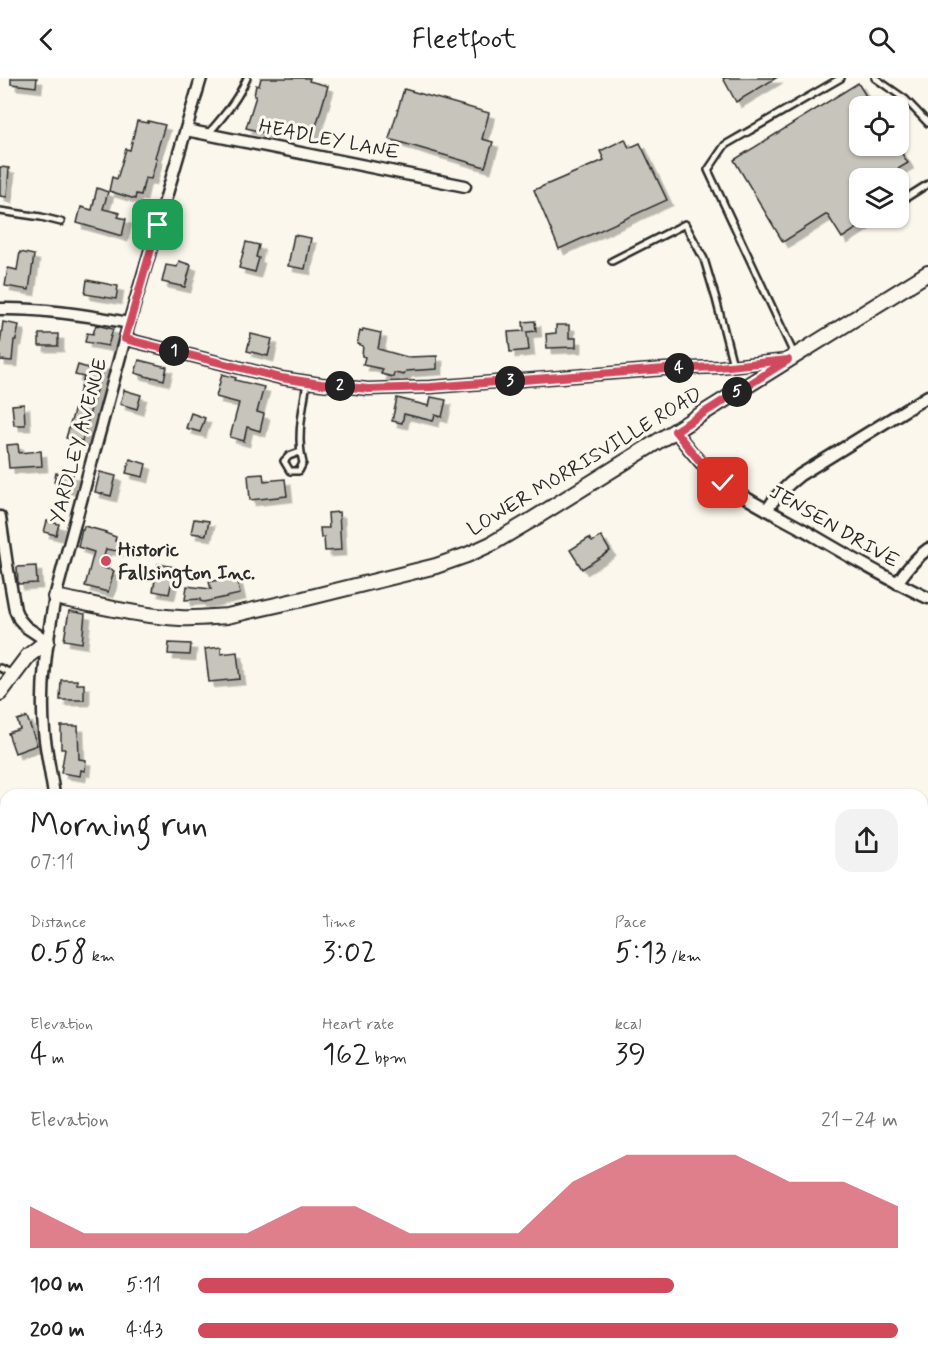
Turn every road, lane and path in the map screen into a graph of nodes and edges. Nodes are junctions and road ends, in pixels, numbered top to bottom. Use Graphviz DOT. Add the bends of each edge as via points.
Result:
graph roads {
  1 [pos="201,78"];
  2 [pos="247,78"];
  3 [pos="841,78"];
  4 [pos="875,78"];
  5 [pos="928,123"];
  6 [pos="186,130"];
  7 [pos="208,134"];
  8 [pos="928,184"];
  9 [pos="465,186"];
  10 [pos="909,196"];
  11 [pos="0,211"];
  12 [pos="61,222"];
  13 [pos="612,261"];
  14 [pos="928,273"];
  15 [pos="0,309"];
  16 [pos="129,323"];
  17 [pos="125,339"];
  18 [pos="791,358"];
  19 [pos="733,365"];
  20 [pos="307,382"];
  21 [pos="928,396"];
  22 [pos="675,431"];
  23 [pos="300,452"];
  24 [pos="767,510"];
  25 [pos="0,517"];
  26 [pos="928,549"];
  27 [pos="897,583"];
  28 [pos="55,597"];
  29 [pos="928,598"];
  30 [pos="47,641"];
  31 [pos="0,668"];
  32 [pos="15,674"];
  33 [pos="0,693"];
  34 [pos="53,789"];
  1 -- 6 [label="street, YARDLEY AVENUE"];
  2 -- 7 [label="lane"];
  3 -- 18 [label="lane" via="725,145 708,170"];
  4 -- 5 [label="lane" via="905,99"];
  6 -- 7 [label="street, HEADLEY LANE"];
  6 -- 16 [label="street, YARDLEY AVENUE"];
  7 -- 9 [label="street, HEADLEY LANE"];
  8 -- 10 [label="lane"];
  11 -- 12 [label="lane"];
  13 -- 19 [label="lane" via="686,224 704,259"];
  14 -- 18 [label="street, LOWER MORRISVILLE ROAD"];
  15 -- 16 [label="street"];
  16 -- 17 [label="street, YARDLEY AVENUE"];
  17 -- 20 [label="street"];
  17 -- 28 [label="street, YARDLEY AVENUE"];
  18 -- 19 [label="street"];
  18 -- 22 [label="street, LOWER MORRISVILLE ROAD"];
  19 -- 20 [label="street" via="431,387 368,389"];
  20 -- 23 [label="lane"];
  21 -- 24 [label="street" via="800,475"];
  22 -- 24 [label="street, JENSEN DRIVE" via="712,474"];
  22 -- 28 [label="street, LOWER MORRISVILLE ROAD" via="491,544 417,571 227,616 140,615"];
  24 -- 27 [label="street, JENSEN DRIVE"];
  25 -- 30 [label="street" via="15,610 26,627"];
  26 -- 27 [label="street"];
  27 -- 29 [label="street, JENSEN DRIVE"];
  28 -- 30 [label="street, YARDLEY AVENUE"];
  30 -- 32 [label="street" via="28,656"];
  30 -- 34 [label="street, YARDLEY AVENUE" via="44,731"];
  31 -- 32 [label="lane"];
  32 -- 33 [label="street"];
}
